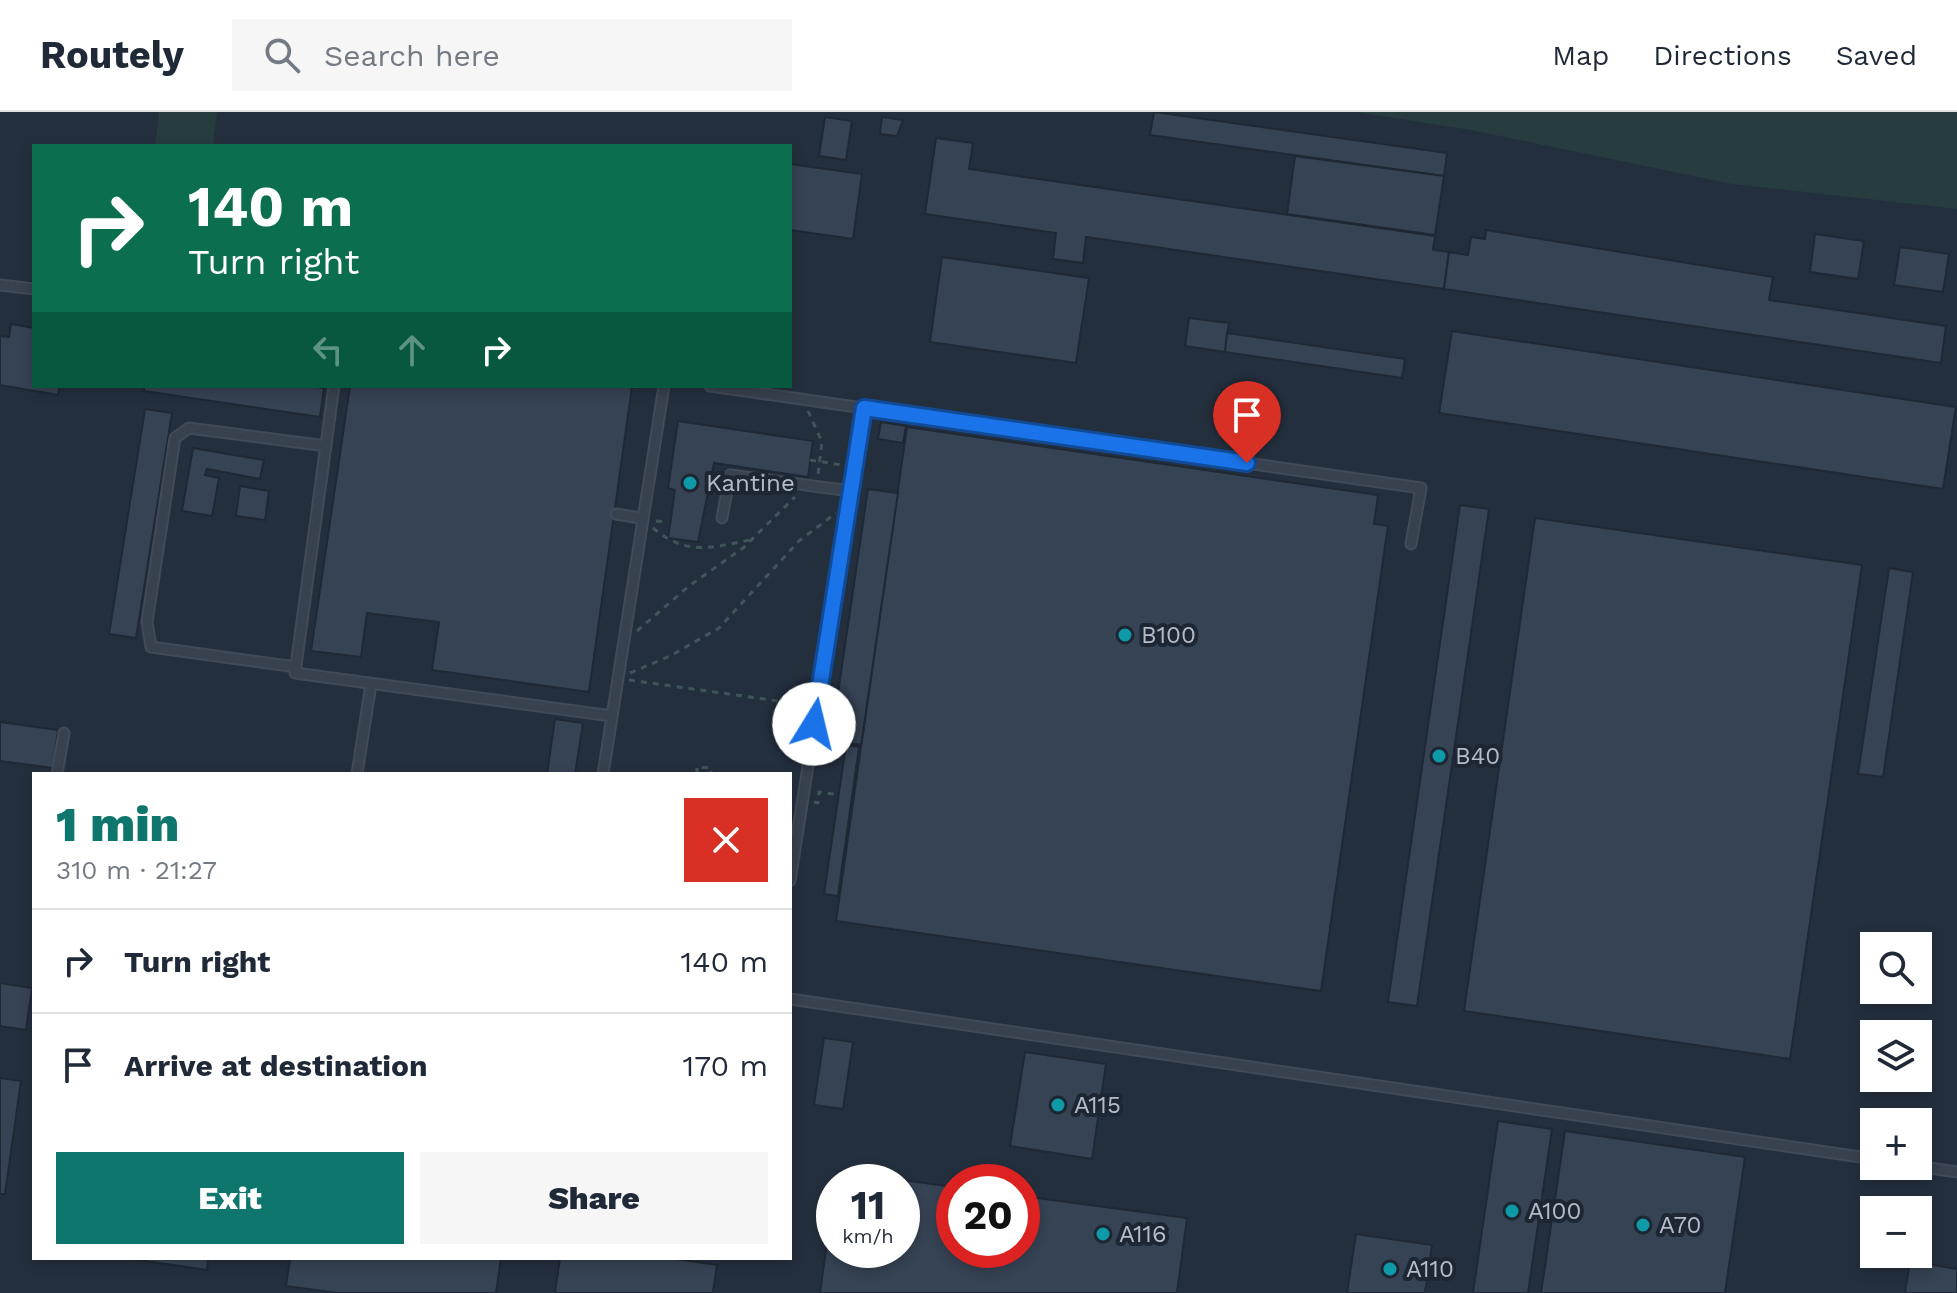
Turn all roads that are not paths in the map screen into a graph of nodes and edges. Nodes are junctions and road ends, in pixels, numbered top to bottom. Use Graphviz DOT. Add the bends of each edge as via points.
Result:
graph roads {
  1 [pos="0,285"];
  2 [pos="32,289"];
  3 [pos="334,388"];
  4 [pos="664,388"];
  5 [pos="723,388"];
  6 [pos="864,408"];
  7 [pos="326,446"];
  8 [pos="851,491"];
  9 [pos="616,514"];
  10 [pos="640,518"];
  11 [pos="722,518"];
  12 [pos="1411,544"];
  13 [pos="296,667"];
  14 [pos="371,684"];
  15 [pos="612,716"];
  16 [pos="64,733"];
  17 [pos="57,772"];
  18 [pos="357,772"];
  19 [pos="603,772"];
  20 [pos="792,869"];
  21 [pos="792,999"];
  22 [pos="1860,1157"];
  23 [pos="1932,1168"];
  24 [pos="1957,1172"];
  1 -- 2 [label="lane"];
  3 -- 7 [label="lane"];
  4 -- 10 [label="lane"];
  5 -- 6 [label="lane"];
  6 -- 8 [label="lane"];
  6 -- 12 [label="lane" via="1421,488"];
  7 -- 13 [label="lane"];
  7 -- 13 [label="lane" via="181,431 175,438 147,622 151,647"];
  8 -- 11 [label="lane" via="730,475"];
  8 -- 20 [label="lane"];
  9 -- 10 [label="lane"];
  10 -- 15 [label="lane"];
  13 -- 14 [label="lane" via="295,673"];
  14 -- 15 [label="lane"];
  14 -- 18 [label="lane"];
  15 -- 19 [label="lane"];
  16 -- 17 [label="lane"];
  21 -- 22 [label="lane"];
  23 -- 24 [label="lane"];
}
